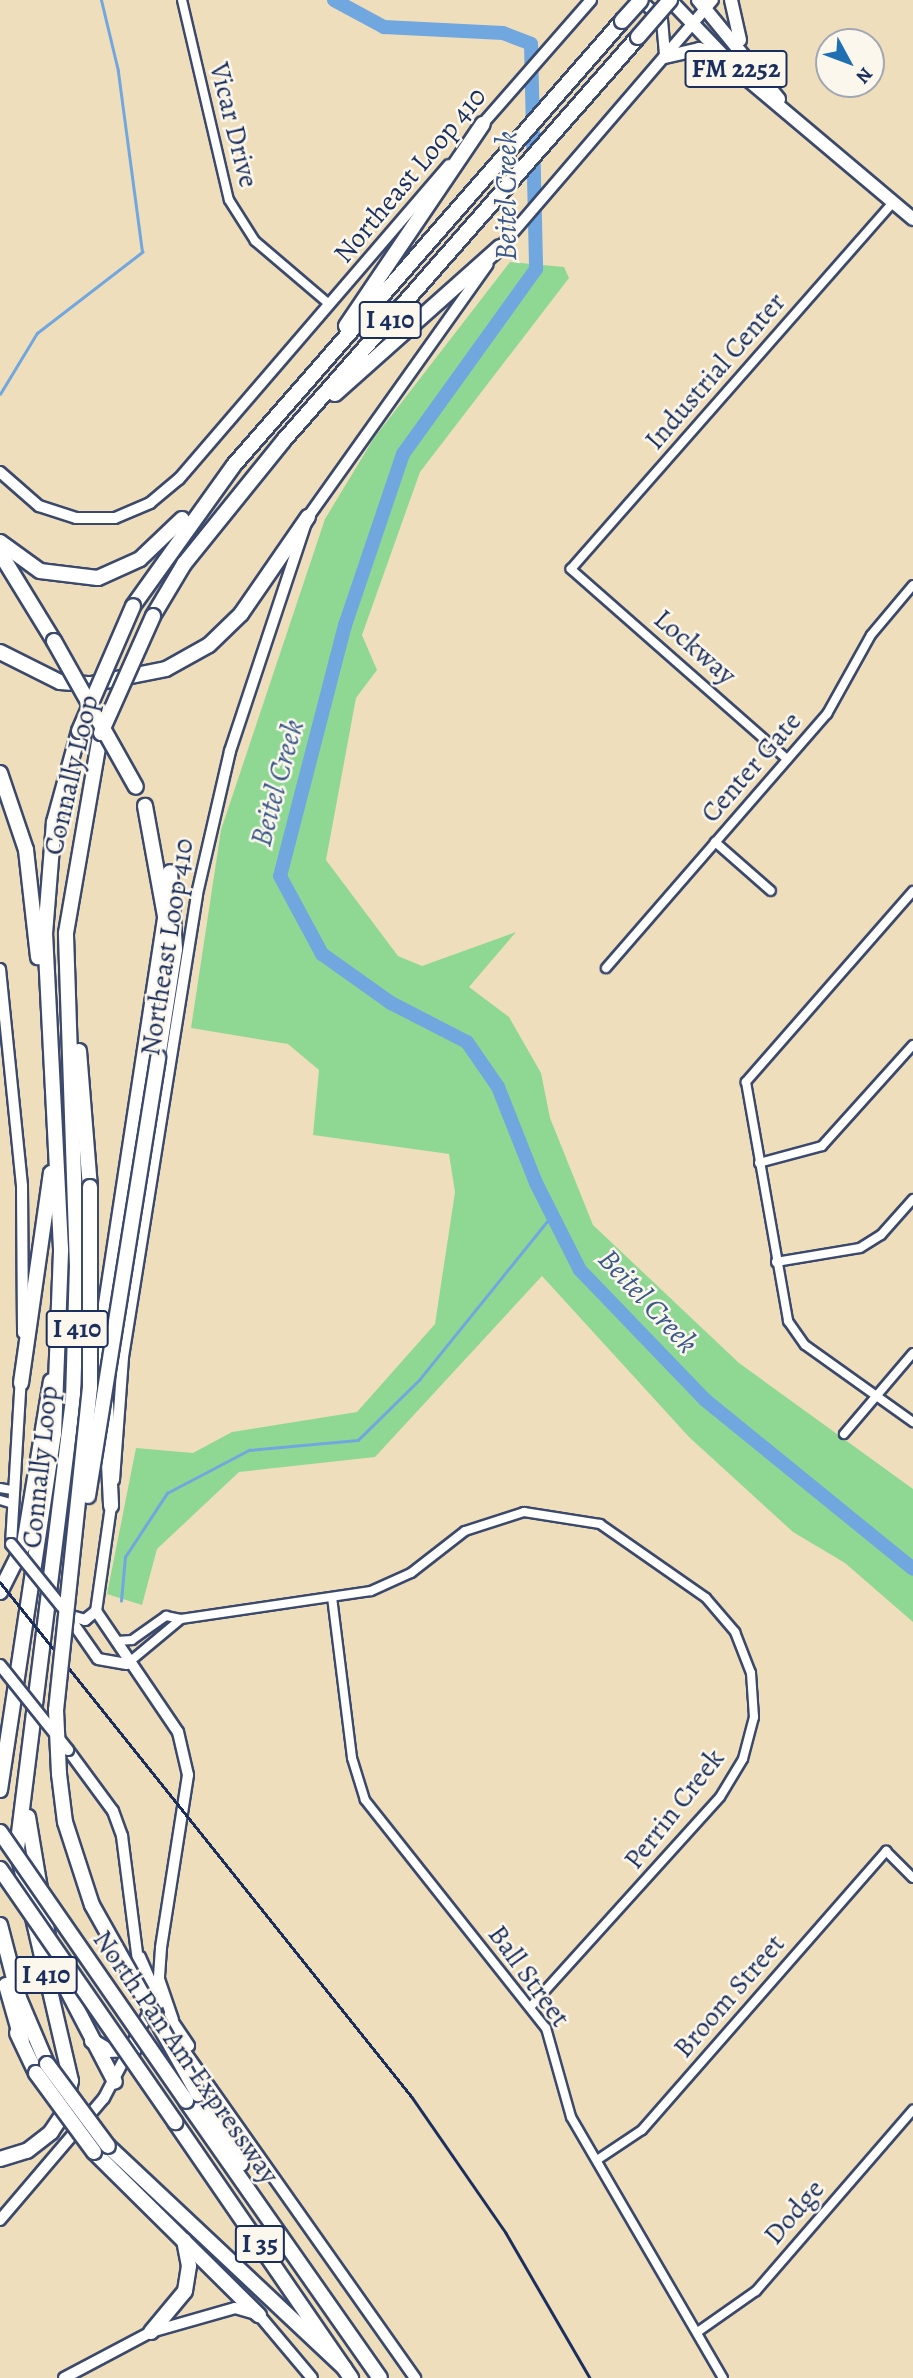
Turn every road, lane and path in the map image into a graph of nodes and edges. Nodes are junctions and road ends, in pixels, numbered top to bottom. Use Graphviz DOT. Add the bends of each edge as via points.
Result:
graph roads {
  1 [pos="181,0"];
  2 [pos="592,0"];
  3 [pos="641,0"];
  4 [pos="670,0"];
  5 [pos="731,0"];
  6 [pos="706,3"];
  7 [pos="694,22"];
  8 [pos="744,50"];
  9 [pos="665,57"];
  10 [pos="725,58"];
  11 [pos="785,108"];
  12 [pos="483,124"];
  13 [pos="893,203"];
  14 [pos="913,219"];
  15 [pos="500,247"];
  16 [pos="329,304"];
  17 [pos="304,388"];
  18 [pos="284,440"];
  19 [pos="234,465"];
  20 [pos="0,471"];
  21 [pos="308,517"];
  22 [pos="0,542"];
  23 [pos="0,553"];
  24 [pos="572,569"];
  25 [pos="913,585"];
  26 [pos="0,652"];
  27 [pos="788,759"];
  28 [pos="0,773"];
  29 [pos="145,806"];
  30 [pos="715,842"];
  31 [pos="771,891"];
  32 [pos="913,891"];
  33 [pos="606,968"];
  34 [pos="0,969"];
  35 [pos="68,977"];
  36 [pos="46,1006"];
  37 [pos="913,1045"];
  38 [pos="56,1115"];
  39 [pos="759,1163"];
  40 [pos="913,1199"];
  41 [pos="776,1262"];
  42 [pos="103,1340"];
  43 [pos="913,1353"];
  44 [pos="58,1359"];
  45 [pos="21,1383"];
  46 [pos="876,1395"];
  47 [pos="913,1422"];
  48 [pos="844,1434"];
  49 [pos="5,1488"];
  50 [pos="5,1501"];
  51 [pos="111,1506"];
  52 [pos="74,1566"];
  53 [pos="0,1592"];
  54 [pos="332,1597"];
  55 [pos="96,1611"];
  56 [pos="65,1612"];
  57 [pos="181,1619"];
  58 [pos="107,1636"];
  59 [pos="127,1664"];
  60 [pos="0,1665"];
  61 [pos="36,1679"];
  62 [pos="27,1756"];
  63 [pos="0,1790"];
  64 [pos="0,1832"];
  65 [pos="0,1869"];
  66 [pos="913,1878"];
  67 [pos="0,1886"];
  68 [pos="0,1926"];
  69 [pos="135,1944"];
  70 [pos="0,1962"];
  71 [pos="0,2001"];
  72 [pos="152,2006"];
  73 [pos="530,2007"];
  74 [pos="173,2020"];
  75 [pos="22,2041"];
  76 [pos="91,2041"];
  77 [pos="134,2049"];
  78 [pos="42,2068"];
  79 [pos="115,2082"];
  80 [pos="192,2097"];
  81 [pos="226,2105"];
  82 [pos="913,2110"];
  83 [pos="175,2122"];
  84 [pos="101,2149"];
  85 [pos="0,2158"];
  86 [pos="597,2160"];
  87 [pos="0,2220"];
  88 [pos="183,2239"];
  89 [pos="258,2315"];
  90 [pos="699,2331"];
  91 [pos="151,2332"];
  92 [pos="347,2373"];
  93 [pos="64,2378"];
  94 [pos="312,2378"];
  95 [pos="380,2378"];
  96 [pos="415,2378"];
  97 [pos="723,2378"];
  1 -- 16 [label="street, Vicar Drive" via="229,200 256,241"];
  2 -- 12 [label="main road, Northeast Loop 410"];
  3 -- 9 [label="main road" via="662,20"];
  3 -- 17 [label="highway, Connally Loop / I 410, bridge"];
  4 -- 7 [label="main road, FM 2252"];
  4 -- 18 [label="highway, Connally Loop / I 410, bridge"];
  5 -- 8 [label="main road"];
  6 -- 7 [label="main road, Northeast Loop 410"];
  6 -- 8 [label="main road, FM 2252"];
  7 -- 9 [label="main road, Northeast Loop 410"];
  7 -- 10 [label="main road, FM 2252"];
  8 -- 11 [label="main road, FM 2252"];
  9 -- 10 [label="main road" via="699,50"];
  9 -- 15 [label="main road, Northeast Loop 410"];
  10 -- 11 [label="main road, FM 2252"];
  11 -- 13 [label="main road, FM 2252"];
  12 -- 16 [label="main road, Northeast Loop 410"];
  12 -- 17 [label="highway"];
  13 -- 14 [label="main road, FM 2252"];
  13 -- 24 [label="street, Industrial Center"];
  15 -- 18 [label="highway"];
  15 -- 21 [label="main road, Northeast Loop 410"];
  16 -- 20 [label="main road, Northeast Loop 410" via="179,479 132,512 90,520 55,513"];
  17 -- 19 [label="highway, Connally Loop / I 410"];
  18 -- 35 [label="highway, Connally Loop / I 410, bridge" via="184,564 153,616 100,737 73,869"];
  19 -- 22 [label="highway" via="140,559 106,576 75,579 40,571"];
  19 -- 36 [label="highway, Connally Loop / I 410, bridge" via="133,606 79,731 48,872"];
  21 -- 26 [label="highway" via="241,614 209,645 166,669 91,684 60,682"];
  21 -- 51 [label="main road, Northeast Loop 410" via="210,826 123,1357"];
  23 -- 29 [label="highway, bridge"];
  24 -- 27 [label="street, Lockway"];
  25 -- 27 [label="street, Center Gate" via="871,635 827,714"];
  27 -- 30 [label="street, Center Gate"];
  28 -- 36 [label="highway" via="26,850"];
  29 -- 42 [label="highway" via="165,916"];
  29 -- 52 [label="highway, bridge" via="164,848 176,910 159,1058"];
  30 -- 31 [label="street"];
  30 -- 33 [label="street, Center Gate"];
  32 -- 39 [label="street" via="746,1082"];
  34 -- 45 [label="main road" via="22,1199"];
  35 -- 52 [label="highway, bridge" via="90,1187 90,1387"];
  35 -- 61 [label="highway, Connally Loop / I 410" via="76,1339 65,1494"];
  36 -- 38 [label="highway, Connally Loop / I 410"];
  37 -- 39 [label="street" via="822,1146"];
  38 -- 44 [label="highway, Connally Loop / I 410"];
  38 -- 45 [label="highway" via="41,1271"];
  39 -- 41 [label="street"];
  40 -- 41 [label="street" via="871,1243"];
  41 -- 46 [label="street" via="795,1334"];
  42 -- 51 [label="highway"];
  42 -- 61 [label="highway"];
  43 -- 46 [label="street"];
  44 -- 53 [label="highway, I 410" via="24,1544"];
  44 -- 63 [label="highway" via="51,1468"];
  45 -- 49 [label="main road"];
  46 -- 47 [label="street"];
  46 -- 48 [label="street"];
  49 -- 50 [label="main road"];
  50 -- 56 [label="main road, bridge" via="11,1545"];
  51 -- 55 [label="main road, Northeast Loop 410"];
  52 -- 80 [label="highway, bridge" via="56,1710 65,1822 102,1928"];
  54 -- 57 [label="street, Perrin Creek"];
  54 -- 73 [label="street, Ball Street" via="352,1758 365,1800"];
  54 -- 73 [label="street, Perrin Creek" via="398,1581 479,1524 515,1513 555,1512 628,1540 706,1598 742,1645 754,1717 737,1773 556,1985"];
  55 -- 56 [label="main road" via="85,1620"];
  55 -- 58 [label="main road"];
  56 -- 59 [label="main road" via="98,1659"];
  57 -- 58 [label="street, Perrin Creek" via="166,1616 122,1643"];
  57 -- 59 [label="street"];
  58 -- 59 [label="main road"];
  59 -- 74 [label="main road" via="178,1732 186,1761 189,1788 159,1979"];
  60 -- 69 [label="main road, bridge" via="95,1782 122,1836"];
  61 -- 62 [label="highway, Connally Loop / I 410"];
  62 -- 76 [label="highway" via="29,1844 46,1936 70,2004"];
  62 -- 85 [label="highway, I 410" via="17,1849 71,2081 64,2113 51,2132 27,2151"];
  64 -- 80 [label="highway, North Pan Am Expressway / I 35, bridge"];
  65 -- 83 [label="highway, North Pan Am Expressway / I 35, bridge"];
  66 -- 86 [label="street, Broom Street" via="886,1851 642,2130"];
  67 -- 83 [label="highway, bridge"];
  68 -- 78 [label="highway"];
  69 -- 72 [label="main road"];
  69 -- 74 [label="main road"];
  70 -- 75 [label="highway"];
  71 -- 75 [label="highway"];
  72 -- 77 [label="main road"];
  72 -- 81 [label="main road"];
  73 -- 86 [label="street, Ball Street" via="550,2036 563,2097"];
  74 -- 81 [label="main road"];
  75 -- 78 [label="highway"];
  76 -- 77 [label="highway" via="107,2050"];
  76 -- 79 [label="highway"];
  77 -- 79 [label="main road"];
  78 -- 84 [label="highway, bridge"];
  79 -- 87 [label="main road"];
  80 -- 95 [label="highway, North Pan Am Expressway / I 35"];
  81 -- 96 [label="main road"];
  82 -- 90 [label="street, Dodge" via="753,2294"];
  83 -- 92 [label="highway, North Pan Am Expressway / I 35"];
  84 -- 88 [label="highway"];
  84 -- 92 [label="highway"];
  86 -- 90 [label="street, Ball Street"];
  88 -- 89 [label="highway"];
  88 -- 91 [label="highway" via="189,2266 185,2291"];
  89 -- 91 [label="main road" via="222,2308"];
  89 -- 94 [label="main road"];
  90 -- 97 [label="street, Ball Street"];
  91 -- 93 [label="main road"];
}
